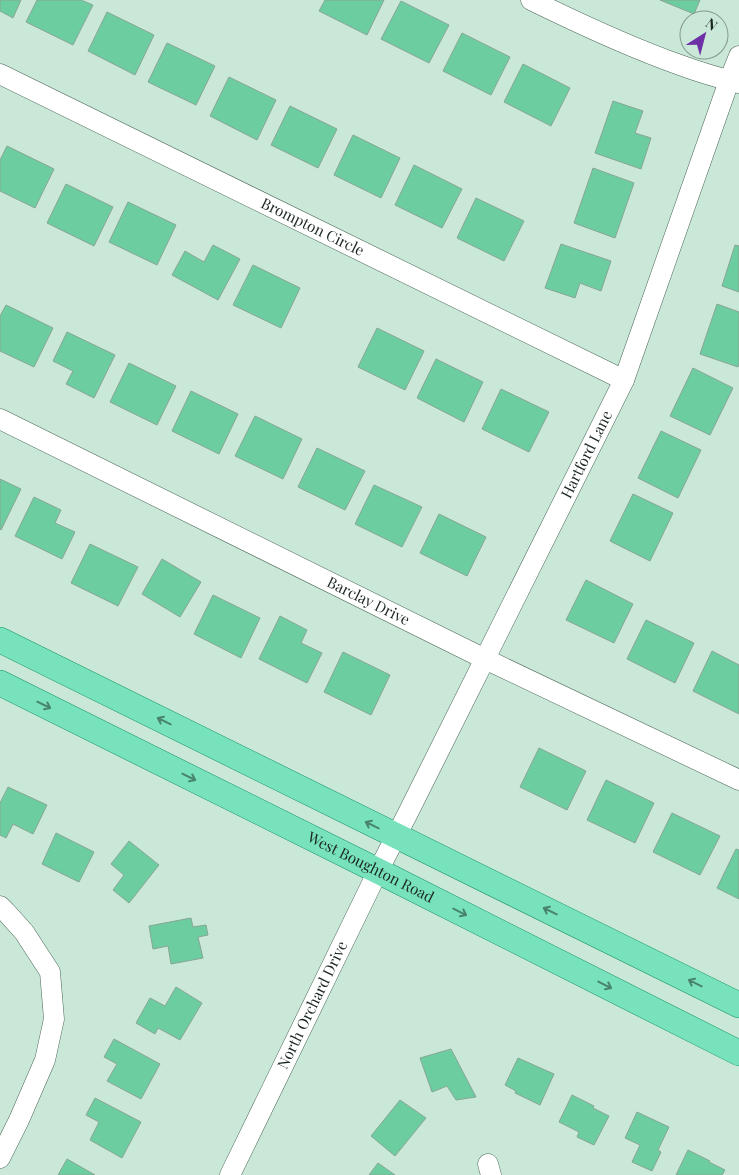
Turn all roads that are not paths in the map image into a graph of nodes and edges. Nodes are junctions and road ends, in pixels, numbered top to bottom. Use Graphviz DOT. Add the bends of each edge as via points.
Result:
graph roads {
  1 [pos="531,0"];
  2 [pos="739,56"];
  3 [pos="0,74"];
  4 [pos="734,82"];
  5 [pos="624,380"];
  6 [pos="0,419"];
  7 [pos="0,640"];
  8 [pos="485,659"];
  9 [pos="0,683"];
  10 [pos="739,780"];
  11 [pos="396,836"];
  12 [pos="378,871"];
  13 [pos="0,906"];
  14 [pos="739,1005"];
  15 [pos="739,1053"];
  16 [pos="0,1158"];
  17 [pos="230,1175"];
  1 -- 4 [label="street" via="619,41"];
  2 -- 4 [label="street, Hartford Lane"];
  3 -- 5 [label="street, Brompton Circle"];
  4 -- 5 [label="street, Hartford Lane"];
  5 -- 8 [label="street, Hartford Lane"];
  6 -- 8 [label="street, Barclay Drive"];
  11 -- 7 [label="main road, one-way"];
  8 -- 10 [label="street, Barclay Drive"];
  8 -- 11 [label="street, Hartford Lane"];
  9 -- 12 [label="main road, West Boughton Road, one-way"];
  11 -- 12 [label="street, North Orchard Drive"];
  14 -- 11 [label="main road, one-way"];
  12 -- 15 [label="main road, West Boughton Road, one-way"];
  12 -- 17 [label="street, North Orchard Drive"];
  13 -- 16 [label="street" via="24,932 50,972 54,1019 45,1060"];
}
